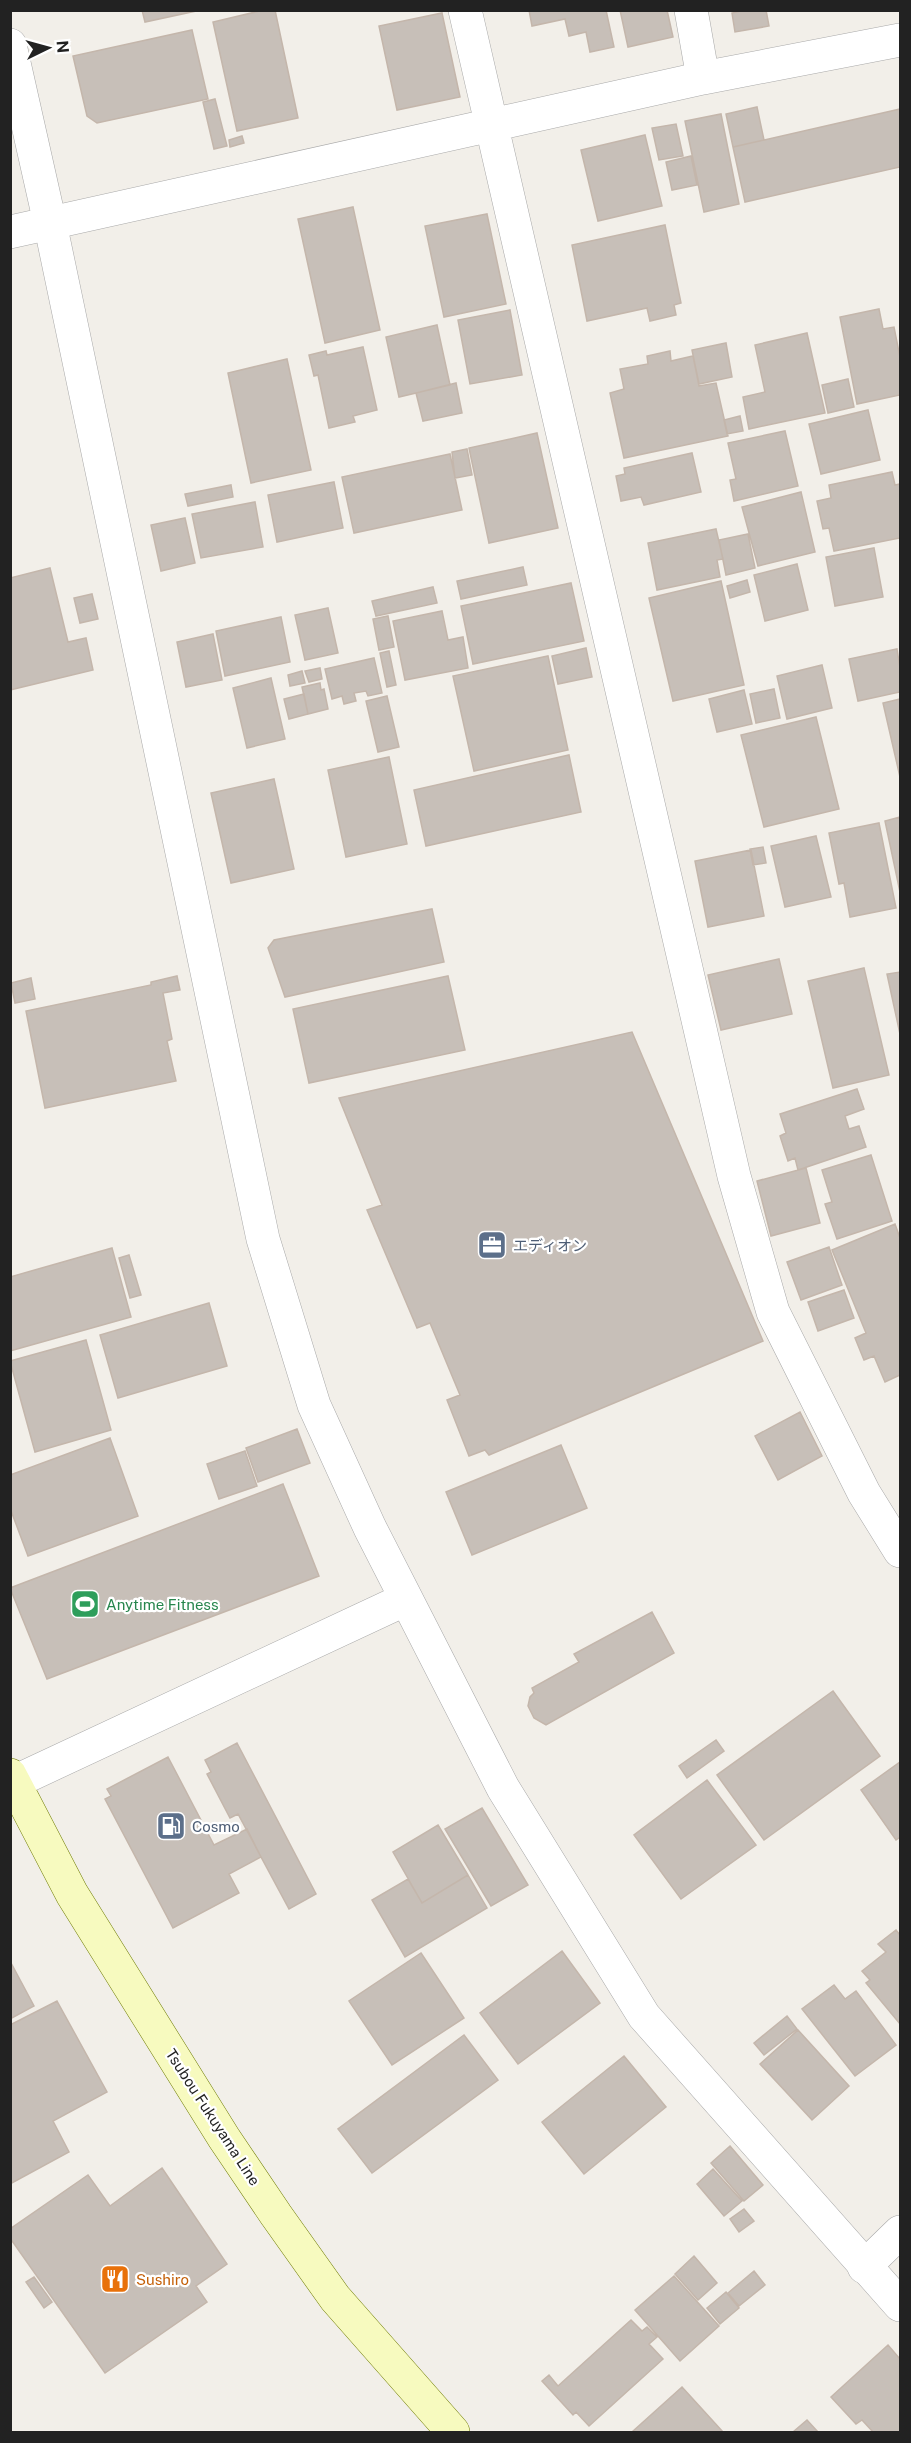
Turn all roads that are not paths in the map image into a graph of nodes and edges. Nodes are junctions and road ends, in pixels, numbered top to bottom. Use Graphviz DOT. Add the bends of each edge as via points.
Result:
graph roads {
  1 [pos="465,10"];
  2 [pos="691,10"];
  3 [pos="900,40"];
  4 [pos="10,45"];
  5 [pos="703,78"];
  6 [pos="492,125"];
  7 [pos="50,223"];
  8 [pos="10,232"];
  9 [pos="900,1551"];
  10 [pos="406,1599"];
  11 [pos="12,1780"];
  12 [pos="900,2232"];
  13 [pos="864,2266"];
  14 [pos="900,2305"];
  15 [pos="453,2433"];
  1 -- 6 [label="street"];
  2 -- 5 [label="street"];
  3 -- 5 [label="street"];
  4 -- 7 [label="street"];
  5 -- 6 [label="street"];
  6 -- 7 [label="street"];
  6 -- 9 [label="street" via="734,1176 773,1312 864,1493"];
  7 -- 8 [label="street"];
  7 -- 10 [label="street" via="263,1239 314,1405"];
  10 -- 11 [label="street"];
  10 -- 13 [label="street" via="502,1788 644,2016"];
  11 -- 15 [label="main road, Tsubou Fukuyama Line" via="72,1894 276,2215 335,2298"];
  12 -- 13 [label="street"];
  13 -- 14 [label="street"];
}
